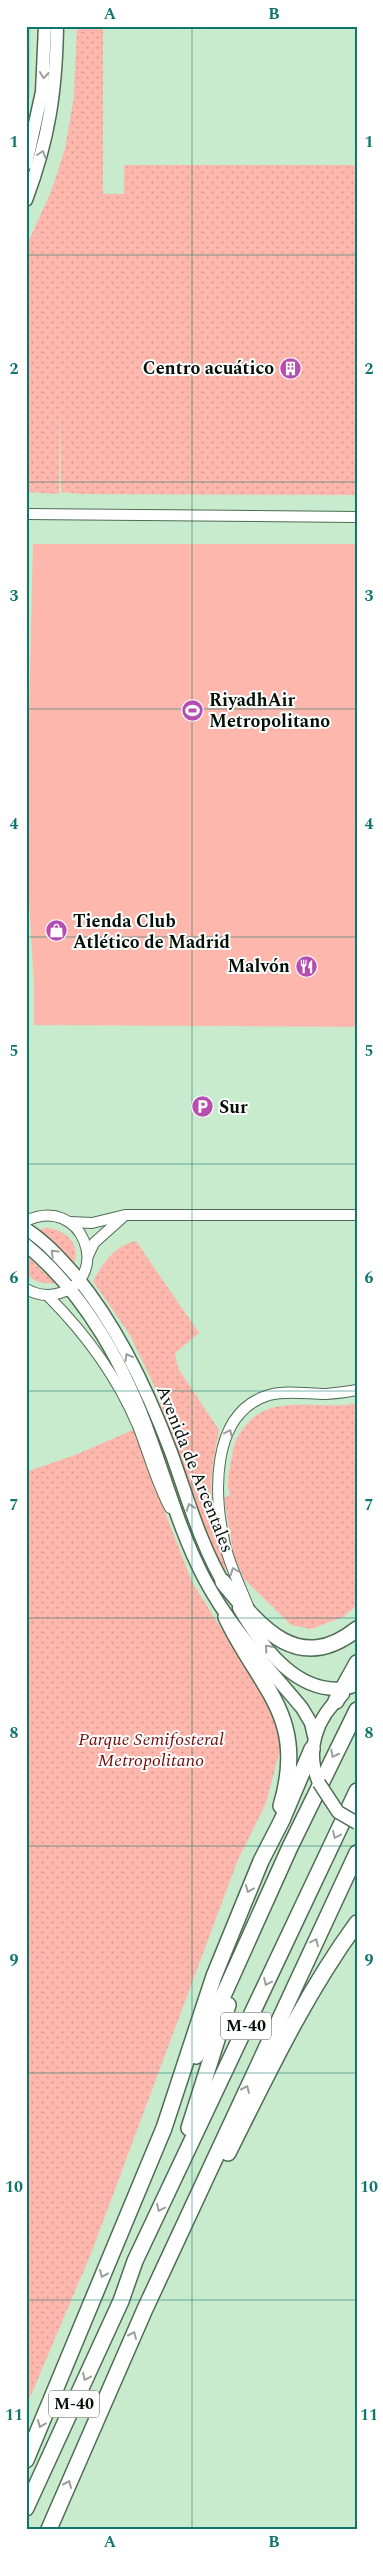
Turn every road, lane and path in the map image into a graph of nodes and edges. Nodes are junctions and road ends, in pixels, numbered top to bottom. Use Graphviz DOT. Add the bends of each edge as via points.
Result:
graph roads {
  1 [pos="45,26"];
  2 [pos="57,26"];
  3 [pos="26,164"];
  4 [pos="26,200"];
  5 [pos="26,514"];
  6 [pos="357,517"];
  7 [pos="126,1215"];
  8 [pos="357,1215"];
  9 [pos="27,1222"];
  10 [pos="70,1222"];
  11 [pos="26,1245"];
  12 [pos="87,1257"];
  13 [pos="74,1284"];
  14 [pos="26,1289"];
  15 [pos="47,1295"];
  16 [pos="357,1390"];
  17 [pos="183,1531"];
  18 [pos="223,1582"];
  19 [pos="226,1617"];
  20 [pos="251,1617"];
  21 [pos="357,1629"];
  22 [pos="348,1683"];
  23 [pos="357,1710"];
  24 [pos="313,1743"];
  25 [pos="357,1791"];
  26 [pos="357,1823"];
  27 [pos="357,1853"];
  28 [pos="261,1861"];
  29 [pos="357,1923"];
  30 [pos="251,1934"];
  31 [pos="164,2128"];
  32 [pos="171,2186"];
  33 [pos="183,2230"];
  34 [pos="26,2460"];
  35 [pos="26,2508"];
  36 [pos="49,2529"];
  1 -- 3 [label="main road, one-way" via="42,92"];
  4 -- 2 [label="main road, one-way" via="52,113"];
  5 -- 6 [label="street"];
  7 -- 8 [label="street"];
  7 -- 10 [label="street" via="92,1223"];
  7 -- 12 [label="street" via="94,1243"];
  9 -- 10 [label="street" via="47,1215"];
  13 -- 9 [label="main road, Avenida de Arcentales, one-way"];
  10 -- 12 [label="street" via="83,1237"];
  11 -- 13 [label="main road, Avenida de Arcentales"];
  12 -- 13 [label="street"];
  13 -- 15 [label="street"];
  13 -- 17 [label="main road, Avenida de Arcentales" via="138,1407"];
  18 -- 13 [label="main road, Avenida de Arcentales, one-way" via="200,1535 142,1382 96,1301"];
  14 -- 15 [label="street"];
  15 -- 17 [label="street, Avenida de Arcentales" via="85,1337 122,1392 148,1451 159,1488"];
  20 -- 16 [label="street, one-way" via="230,1562 222,1527 218,1480 222,1446 240,1414 268,1395"];
  17 -- 19 [label="main road, Avenida de Arcentales" via="204,1579"];
  18 -- 20 [label="highway"];
  22 -- 18 [label="main road, Avenida de Arcentales, one-way" via="320,1682 294,1674 256,1635"];
  19 -- 24 [label="main road, Avenida de Arcentales" via="302,1708 311,1723"];
  19 -- 28 [label="highway" via="236,1639 275,1699 289,1748 282,1801"];
  20 -- 21 [label="highway" via="278,1638 308,1649 335,1644"];
  22 -- 24 [label="main road" via="323,1718"];
  23 -- 30 [label="highway, one-way" via="322,1778"];
  24 -- 26 [label="main road, Avenida de Arcentales, bridge" via="315,1774 319,1784 334,1808"];
  24 -- 28 [label="highway" via="282,1820"];
  25 -- 32 [label="highway, M-40, one-way"];
  33 -- 27 [label="highway, M-40, one-way"];
  28 -- 31 [label="highway, one-way" via="214,1976"];
  29 -- 33 [label="highway" via="302,2011 225,2160"];
  30 -- 31 [label="highway"];
  30 -- 32 [label="highway"];
  31 -- 34 [label="highway, one-way"];
  32 -- 35 [label="highway, M-40, one-way"];
  36 -- 33 [label="highway, M-40, one-way"];
}
